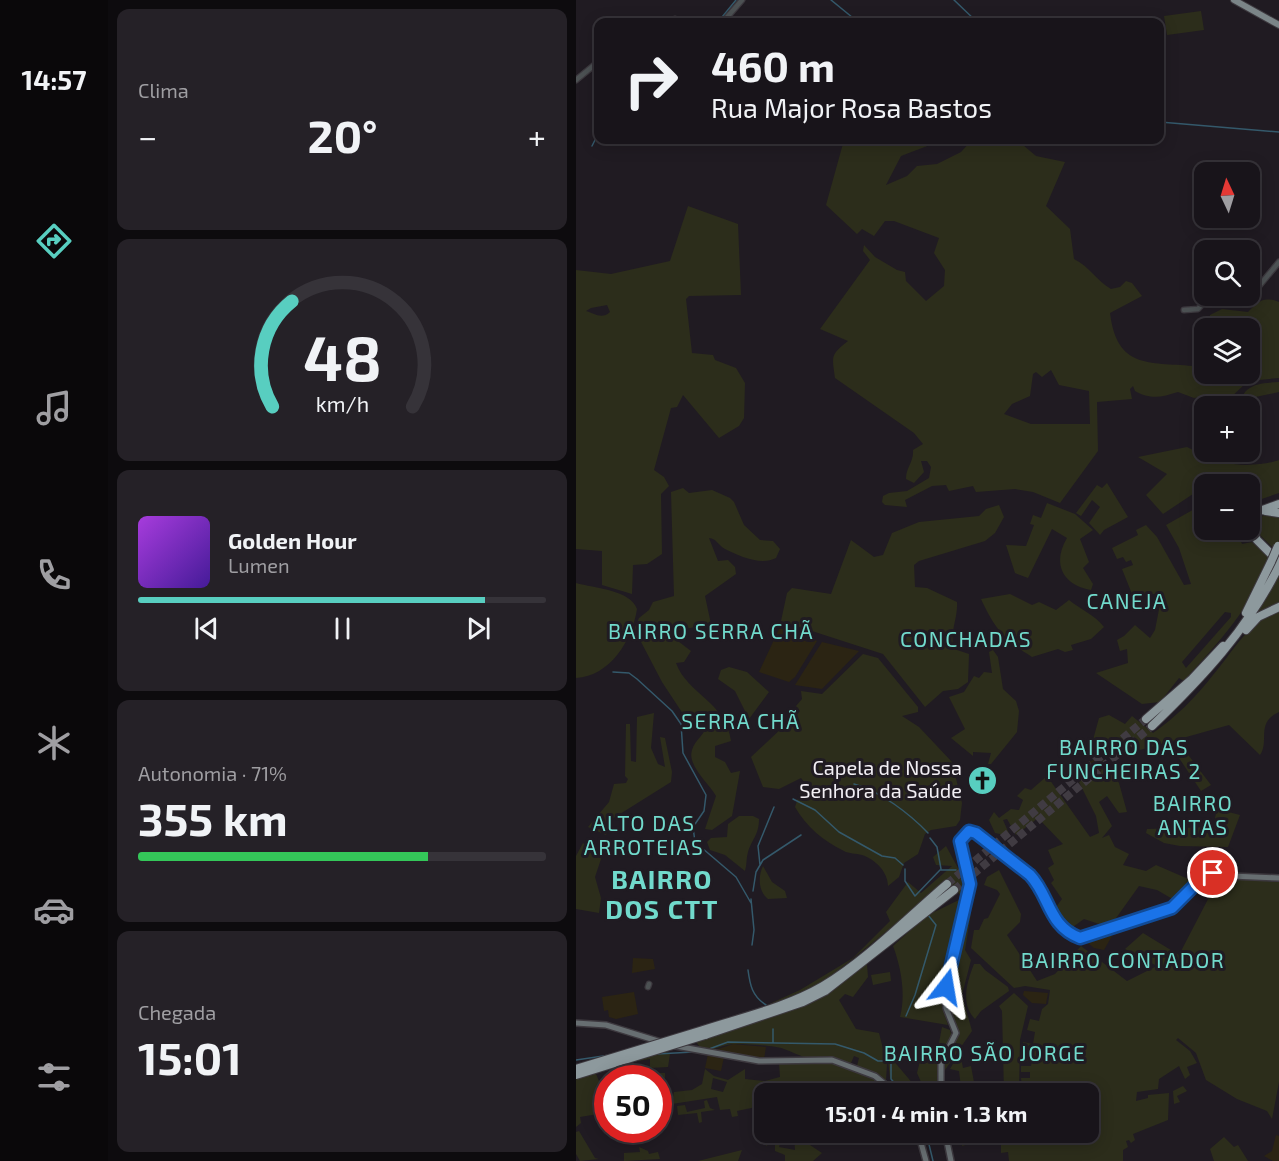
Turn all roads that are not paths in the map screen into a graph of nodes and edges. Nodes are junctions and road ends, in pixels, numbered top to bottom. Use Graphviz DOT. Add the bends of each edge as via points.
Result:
graph roads {
  1 [pos="742,0"];
  2 [pos="1234,0"];
  3 [pos="726,18"];
  4 [pos="1279,25"];
  5 [pos="594,65"];
  6 [pos="576,80"];
  7 [pos="1279,262"];
  8 [pos="1260,285"];
  9 [pos="1201,306"];
  10 [pos="1184,310"];
  11 [pos="1279,504"];
  12 [pos="1279,513"];
  13 [pos="1279,545"];
  14 [pos="1277,562"];
  15 [pos="1279,607"];
  16 [pos="1170,710"];
  17 [pos="1279,878"];
  18 [pos="951,887"];
  19 [pos="576,1023"];
  20 [pos="704,1032"];
  21 [pos="576,1069"];
  22 [pos="576,1075"];
  23 [pos="884,1083"];
  24 [pos="941,1083"];
  25 [pos="921,1143"];
  26 [pos="947,1143"];
  27 [pos="926,1161"];
  28 [pos="951,1161"];
  1 -- 3 [label="street"];
  2 -- 4 [label="main road"];
  5 -- 6 [label="street"];
  7 -- 8 [label="street"];
  9 -- 10 [label="street"];
  11 -- 14 [label="highway" via="1257,512 1251,528"];
  12 -- 14 [label="highway" via="1262,513 1254,526"];
  13 -- 14 [label="highway, bridge"];
  14 -- 16 [label="highway" via="1234,639"];
  14 -- 16 [label="highway" via="1246,613 1207,664 1149,723"];
  15 -- 16 [label="highway" via="1252,623 1195,689"];
  17 -- 24 [label="main road" via="1207,874 1172,908 1080,938 1054,918 1030,875 968,831 960,841 970,884 945,995 956,1033 940,1064"];
  18 -- 20 [label="highway" via="825,991 803,1002"];
  19 -- 23 [label="main road" via="606,1025 642,1037 759,1061 832,1060"];
  20 -- 21 [label="highway, bridge"];
  20 -- 22 [label="highway, bridge"];
  25 -- 27 [label="main road"];
  26 -- 28 [label="main road"];
}
